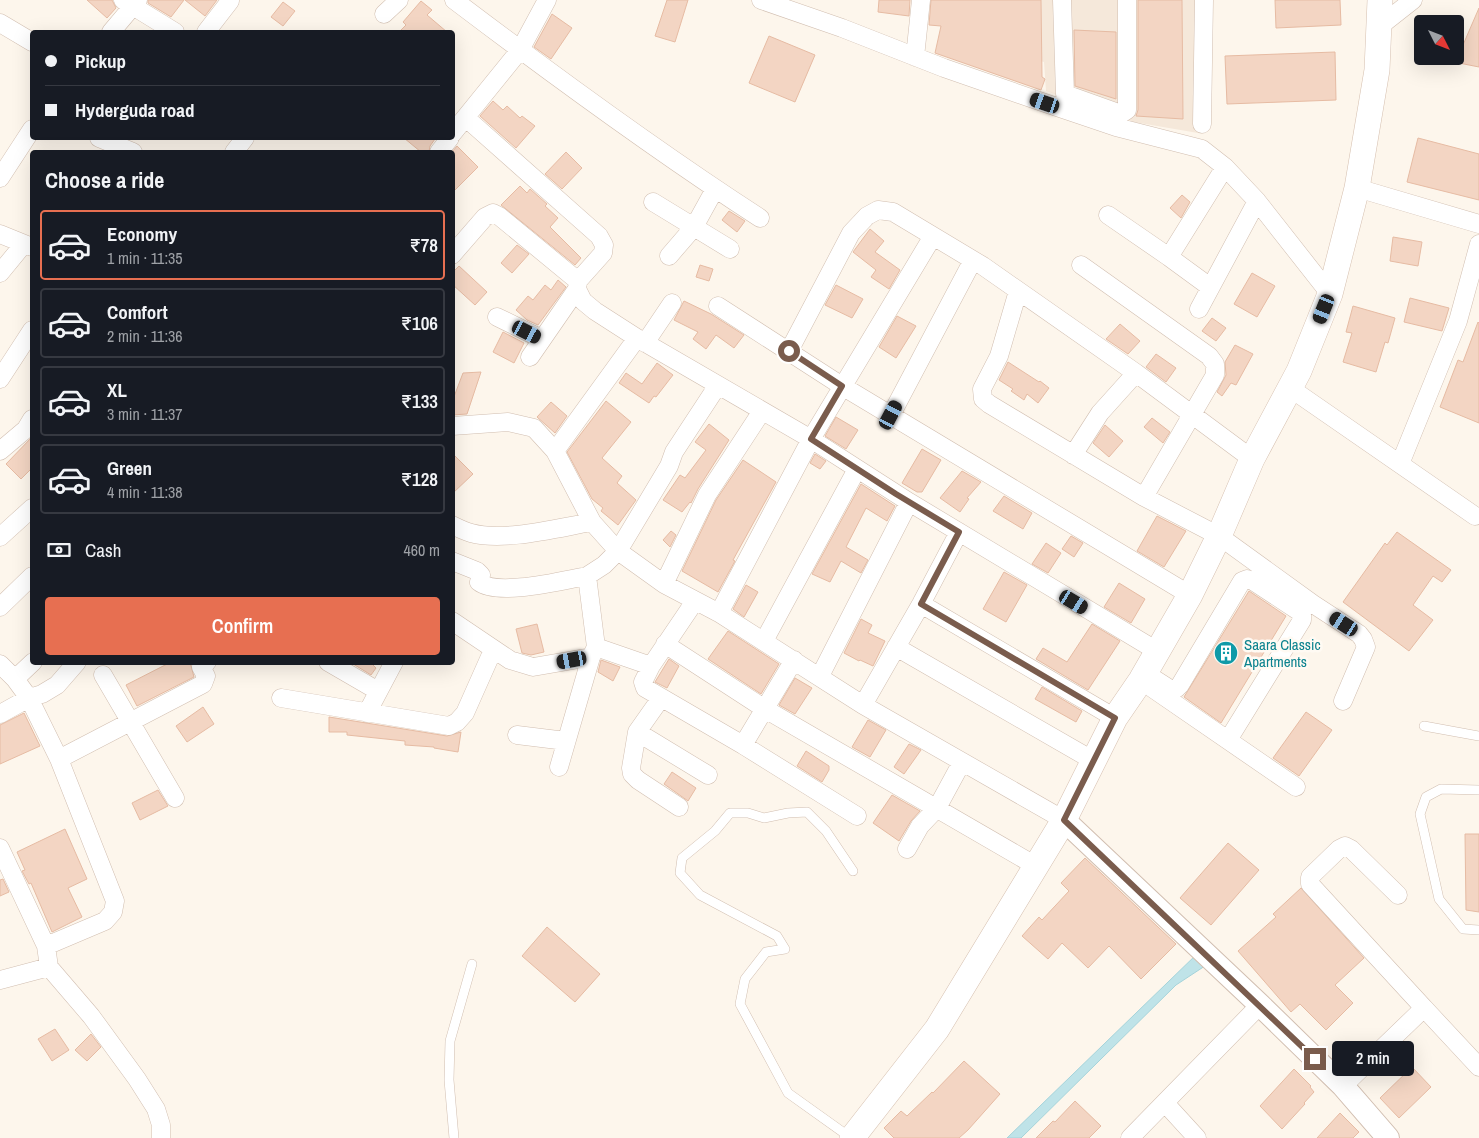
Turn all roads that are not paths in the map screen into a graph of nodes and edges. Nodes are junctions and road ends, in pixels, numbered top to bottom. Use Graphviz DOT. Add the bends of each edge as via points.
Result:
graph roads {
  1 [pos="398,0"];
  2 [pos="454,0"];
  3 [pos="547,0"];
  4 [pos="760,0"];
  5 [pos="921,0"];
  6 [pos="1062,0"];
  7 [pos="1127,0"];
  8 [pos="1204,0"];
  9 [pos="1380,0"];
  10 [pos="1412,0"];
  11 [pos="230,1"];
  12 [pos="131,2"];
  13 [pos="384,14"];
  14 [pos="0,23"];
  15 [pos="1380,26"];
  16 [pos="112,30"];
  17 [pos="172,30"];
  18 [pos="208,30"];
  19 [pos="30,41"];
  20 [pos="520,50"];
  21 [pos="915,56"];
  22 [pos="1202,124"];
  23 [pos="456,126"];
  24 [pos="30,131"];
  25 [pos="104,140"];
  26 [pos="243,140"];
  27 [pos="128,150"];
  28 [pos="236,150"];
  29 [pos="5,158"];
  30 [pos="1225,167"];
  31 [pos="0,178"];
  32 [pos="1357,188"];
  33 [pos="715,189"];
  34 [pos="1257,201"];
  35 [pos="653,202"];
  36 [pos="1108,215"];
  37 [pos="760,218"];
  38 [pos="1479,224"];
  39 [pos="694,227"];
  40 [pos="0,234"];
  41 [pos="933,236"];
  42 [pos="1479,244"];
  43 [pos="28,246"];
  44 [pos="730,249"];
  45 [pos="455,252"];
  46 [pos="669,256"];
  47 [pos="1169,256"];
  48 [pos="973,260"];
  49 [pos="1081,265"];
  50 [pos="0,273"];
  51 [pos="578,285"];
  52 [pos="1210,287"];
  53 [pos="1018,291"];
  54 [pos="1330,294"];
  55 [pos="672,303"];
  56 [pos="718,306"];
  57 [pos="1199,310"];
  58 [pos="497,317"];
  59 [pos="30,333"];
  60 [pos="542,339"];
  61 [pos="641,341"];
  62 [pos="789,351"];
  63 [pos="530,357"];
  64 [pos="1136,373"];
  65 [pos="0,379"];
  66 [pos="718,385"];
  67 [pos="842,386"];
  68 [pos="1290,388"];
  69 [pos="762,411"];
  70 [pos="891,415"];
  71 [pos="1192,415"];
  72 [pos="455,426"];
  73 [pos="30,428"];
  74 [pos="811,439"];
  75 [pos="0,451"];
  76 [pos="555,451"];
  77 [pos="1073,455"];
  78 [pos="1252,459"];
  79 [pos="1400,464"];
  80 [pos="856,469"];
  81 [pos="1144,497"];
  82 [pos="909,502"];
  83 [pos="30,510"];
  84 [pos="1475,516"];
  85 [pos="592,522"];
  86 [pos="455,526"];
  87 [pos="959,532"];
  88 [pos="1219,536"];
  89 [pos="0,537"];
  90 [pos="618,551"];
  91 [pos="455,562"];
  92 [pos="588,576"];
  93 [pos="30,578"];
  94 [pos="664,584"];
  95 [pos="1190,595"];
  96 [pos="696,601"];
  97 [pos="921,604"];
  98 [pos="0,607"];
  99 [pos="719,613"];
  100 [pos="455,623"];
  101 [pos="764,641"];
  102 [pos="665,644"];
  103 [pos="896,647"];
  104 [pos="493,650"];
  105 [pos="593,652"];
  106 [pos="794,660"];
  107 [pos="0,664"];
  108 [pos="30,664"];
  109 [pos="74,665"];
  110 [pos="202,665"];
  111 [pos="333,665"];
  112 [pos="392,665"];
  113 [pos="651,666"];
  114 [pos="1148,668"];
  115 [pos="103,675"];
  116 [pos="820,676"];
  117 [pos="15,680"];
  118 [pos="378,691"];
  119 [pos="29,698"];
  120 [pos="281,698"];
  121 [pos="662,698"];
  122 [pos="1343,702"];
  123 [pos="862,705"];
  124 [pos="765,709"];
  125 [pos="367,713"];
  126 [pos="0,714"];
  127 [pos="1115,718"];
  128 [pos="131,722"];
  129 [pos="1424,726"];
  130 [pos="637,732"];
  131 [pos="517,735"];
  132 [pos="1479,736"];
  133 [pos="1228,740"];
  134 [pos="566,741"];
  135 [pos="743,745"];
  136 [pos="59,759"];
  137 [pos="1094,761"];
  138 [pos="962,762"];
  139 [pos="558,767"];
  140 [pos="708,775"];
  141 [pos="1296,787"];
  142 [pos="1479,790"];
  143 [pos="175,798"];
  144 [pos="679,807"];
  145 [pos="937,808"];
  146 [pos="857,816"];
  147 [pos="1064,820"];
  148 [pos="0,848"];
  149 [pos="907,849"];
  150 [pos="1036,866"];
  151 [pos="4,868"];
  152 [pos="853,871"];
  153 [pos="1398,895"];
  154 [pos="1479,930"];
  155 [pos="46,946"];
  156 [pos="472,964"];
  157 [pos="49,967"];
  158 [pos="0,980"];
  159 [pos="1260,1005"];
  160 [pos="1424,1008"];
  161 [pos="1479,1068"];
  162 [pos="1343,1086"];
  163 [pos="1164,1103"];
  164 [pos="161,1138"];
  165 [pos="454,1138"];
  166 [pos="851,1138"];
  167 [pos="1130,1138"];
  168 [pos="1197,1138"];
  169 [pos="1388,1138"];
  1 -- 13 [label="street"];
  2 -- 20 [label="street"];
  3 -- 20 [label="street"];
  4 -- 21 [label="street"];
  5 -- 21 [label="street"];
  6 -- 7 [label="street" via="1065,94 1121,114 1127,110"];
  8 -- 22 [label="street"];
  9 -- 15 [label="main road"];
  10 -- 15 [label="street"];
  11 -- 18 [label="street"];
  12 -- 16 [label="street"];
  12 -- 17 [label="street"];
  14 -- 19 [label="street"];
  15 -- 32 [label="main road" via="1378,70"];
  20 -- 23 [label="street"];
  20 -- 33 [label="street"];
  21 -- 30 [label="street" via="1116,127 1202,149"];
  23 -- 51 [label="street" via="598,236 604,245 603,253"];
  24 -- 29 [label="street"];
  25 -- 27 [label="street"];
  26 -- 28 [label="street"];
  29 -- 31 [label="street"];
  30 -- 34 [label="street"];
  30 -- 47 [label="street"];
  32 -- 38 [label="street"];
  32 -- 54 [label="main road"];
  33 -- 37 [label="street"];
  33 -- 39 [label="street"];
  34 -- 52 [label="street"];
  34 -- 54 [label="street"];
  35 -- 39 [label="street"];
  36 -- 47 [label="street"];
  39 -- 44 [label="street"];
  39 -- 46 [label="street"];
  40 -- 43 [label="street"];
  41 -- 48 [label="street"];
  41 -- 62 [label="street" via="894,212 878,210 867,216 851,233"];
  41 -- 67 [label="street"];
  42 -- 79 [label="street" via="1458,321"];
  43 -- 50 [label="street"];
  45 -- 51 [label="street" via="485,217 493,213"];
  47 -- 52 [label="street"];
  48 -- 53 [label="street"];
  48 -- 70 [label="street"];
  49 -- 71 [label="street" via="1209,356 1215,364 1215,375"];
  51 -- 60 [label="street"];
  51 -- 61 [label="street" via="584,301 595,311"];
  52 -- 57 [label="street"];
  53 -- 64 [label="street"];
  53 -- 77 [label="street" via="999,356 982,389 983,399"];
  54 -- 68 [label="main road"];
  55 -- 61 [label="street"];
  56 -- 62 [label="street"];
  58 -- 60 [label="street"];
  59 -- 65 [label="street"];
  60 -- 63 [label="street"];
  61 -- 66 [label="street"];
  61 -- 76 [label="street"];
  62 -- 67 [label="street"];
  64 -- 71 [label="street"];
  64 -- 77 [label="street" via="1100,413"];
  66 -- 69 [label="street"];
  66 -- 90 [label="street" via="674,452 669,466"];
  67 -- 70 [label="street"];
  67 -- 74 [label="street"];
  68 -- 78 [label="main road"];
  68 -- 79 [label="street"];
  69 -- 74 [label="street"];
  69 -- 94 [label="street" via="707,495"];
  70 -- 95 [label="street"];
  71 -- 78 [label="street"];
  71 -- 81 [label="street"];
  72 -- 76 [label="street" via="508,422 534,428"];
  73 -- 75 [label="street"];
  74 -- 80 [label="street"];
  74 -- 99 [label="street"];
  76 -- 85 [label="street"];
  77 -- 81 [label="street"];
  78 -- 88 [label="main road"];
  79 -- 84 [label="street"];
  80 -- 82 [label="street"];
  80 -- 101 [label="street"];
  81 -- 88 [label="street"];
  82 -- 87 [label="street"];
  82 -- 116 [label="street"];
  83 -- 89 [label="street"];
  85 -- 86 [label="street" via="516,535 489,536"];
  85 -- 90 [label="street"];
  87 -- 97 [label="street"];
  87 -- 114 [label="street"];
  88 -- 95 [label="main road"];
  88 -- 122 [label="street" via="1363,639 1366,647"];
  90 -- 92 [label="street"];
  90 -- 94 [label="street"];
  91 -- 92 [label="street" via="481,574 479,582 483,586 516,589"];
  92 -- 105 [label="street"];
  93 -- 98 [label="street"];
  94 -- 96 [label="street"];
  95 -- 114 [label="main road"];
  96 -- 99 [label="street"];
  96 -- 102 [label="street"];
  97 -- 103 [label="street"];
  97 -- 127 [label="street"];
  99 -- 101 [label="street"];
  100 -- 104 [label="street"];
  101 -- 106 [label="street"];
  102 -- 113 [label="street"];
  102 -- 124 [label="street"];
  103 -- 123 [label="street"];
  103 -- 137 [label="street"];
  104 -- 105 [label="street" via="532,667"];
  104 -- 125 [label="street" via="466,713 450,726"];
  105 -- 113 [label="street"];
  105 -- 134 [label="street"];
  106 -- 116 [label="street"];
  106 -- 124 [label="street"];
  107 -- 117 [label="street"];
  108 -- 117 [label="street"];
  109 -- 119 [label="street" via="57,685"];
  110 -- 128 [label="street" via="206,676 202,684"];
  111 -- 118 [label="street"];
  112 -- 118 [label="street"];
  113 -- 121 [label="street" via="643,685"];
  114 -- 127 [label="main road"];
  114 -- 133 [label="street"];
  114 -- 133 [label="street" via="1170,689 1176,689 1242,581 1247,579 1300,612 1302,620"];
  115 -- 128 [label="street"];
  116 -- 123 [label="street"];
  117 -- 119 [label="street"];
  118 -- 125 [label="street"];
  119 -- 126 [label="street"];
  119 -- 136 [label="street"];
  120 -- 125 [label="street"];
  121 -- 130 [label="street"];
  121 -- 135 [label="street"];
  123 -- 138 [label="street"];
  124 -- 135 [label="street"];
  124 -- 145 [label="street"];
  127 -- 137 [label="main road"];
  128 -- 136 [label="street"];
  128 -- 143 [label="street"];
  129 -- 132 [label="lane"];
  130 -- 140 [label="street"];
  130 -- 144 [label="street" via="632,774"];
  131 -- 134 [label="street"];
  133 -- 141 [label="street"];
  134 -- 139 [label="street"];
  135 -- 146 [label="street"];
  136 -- 155 [label="street" via="115,901 105,921"];
  137 -- 147 [label="main road"];
  138 -- 145 [label="street"];
  138 -- 147 [label="street"];
  142 -- 154 [label="lane" via="1441,789 1426,797 1420,814 1439,899 1463,929"];
  145 -- 149 [label="street" via="920,826"];
  145 -- 150 [label="street"];
  147 -- 150 [label="main road"];
  147 -- 159 [label="street"];
  148 -- 151 [label="street"];
  150 -- 166 [label="main road" via="937,1029"];
  151 -- 155 [label="street"];
  152 -- 166 [label="lane" via="826,831 807,812 764,818 730,813 682,858 680,873 700,895 777,936 785,949 766,952 745,979 740,1004 788,1093"];
  153 -- 160 [label="street" via="1345,846 1310,877 1310,884"];
  155 -- 157 [label="street"];
  156 -- 165 [label="lane" via="450,1041 449,1080"];
  157 -- 158 [label="street"];
  157 -- 164 [label="street" via="138,1079 156,1110"];
  159 -- 162 [label="street"];
  159 -- 163 [label="street"];
  160 -- 161 [label="street"];
  160 -- 162 [label="street"];
  162 -- 169 [label="street"];
  163 -- 167 [label="street"];
  163 -- 168 [label="street"];
}
